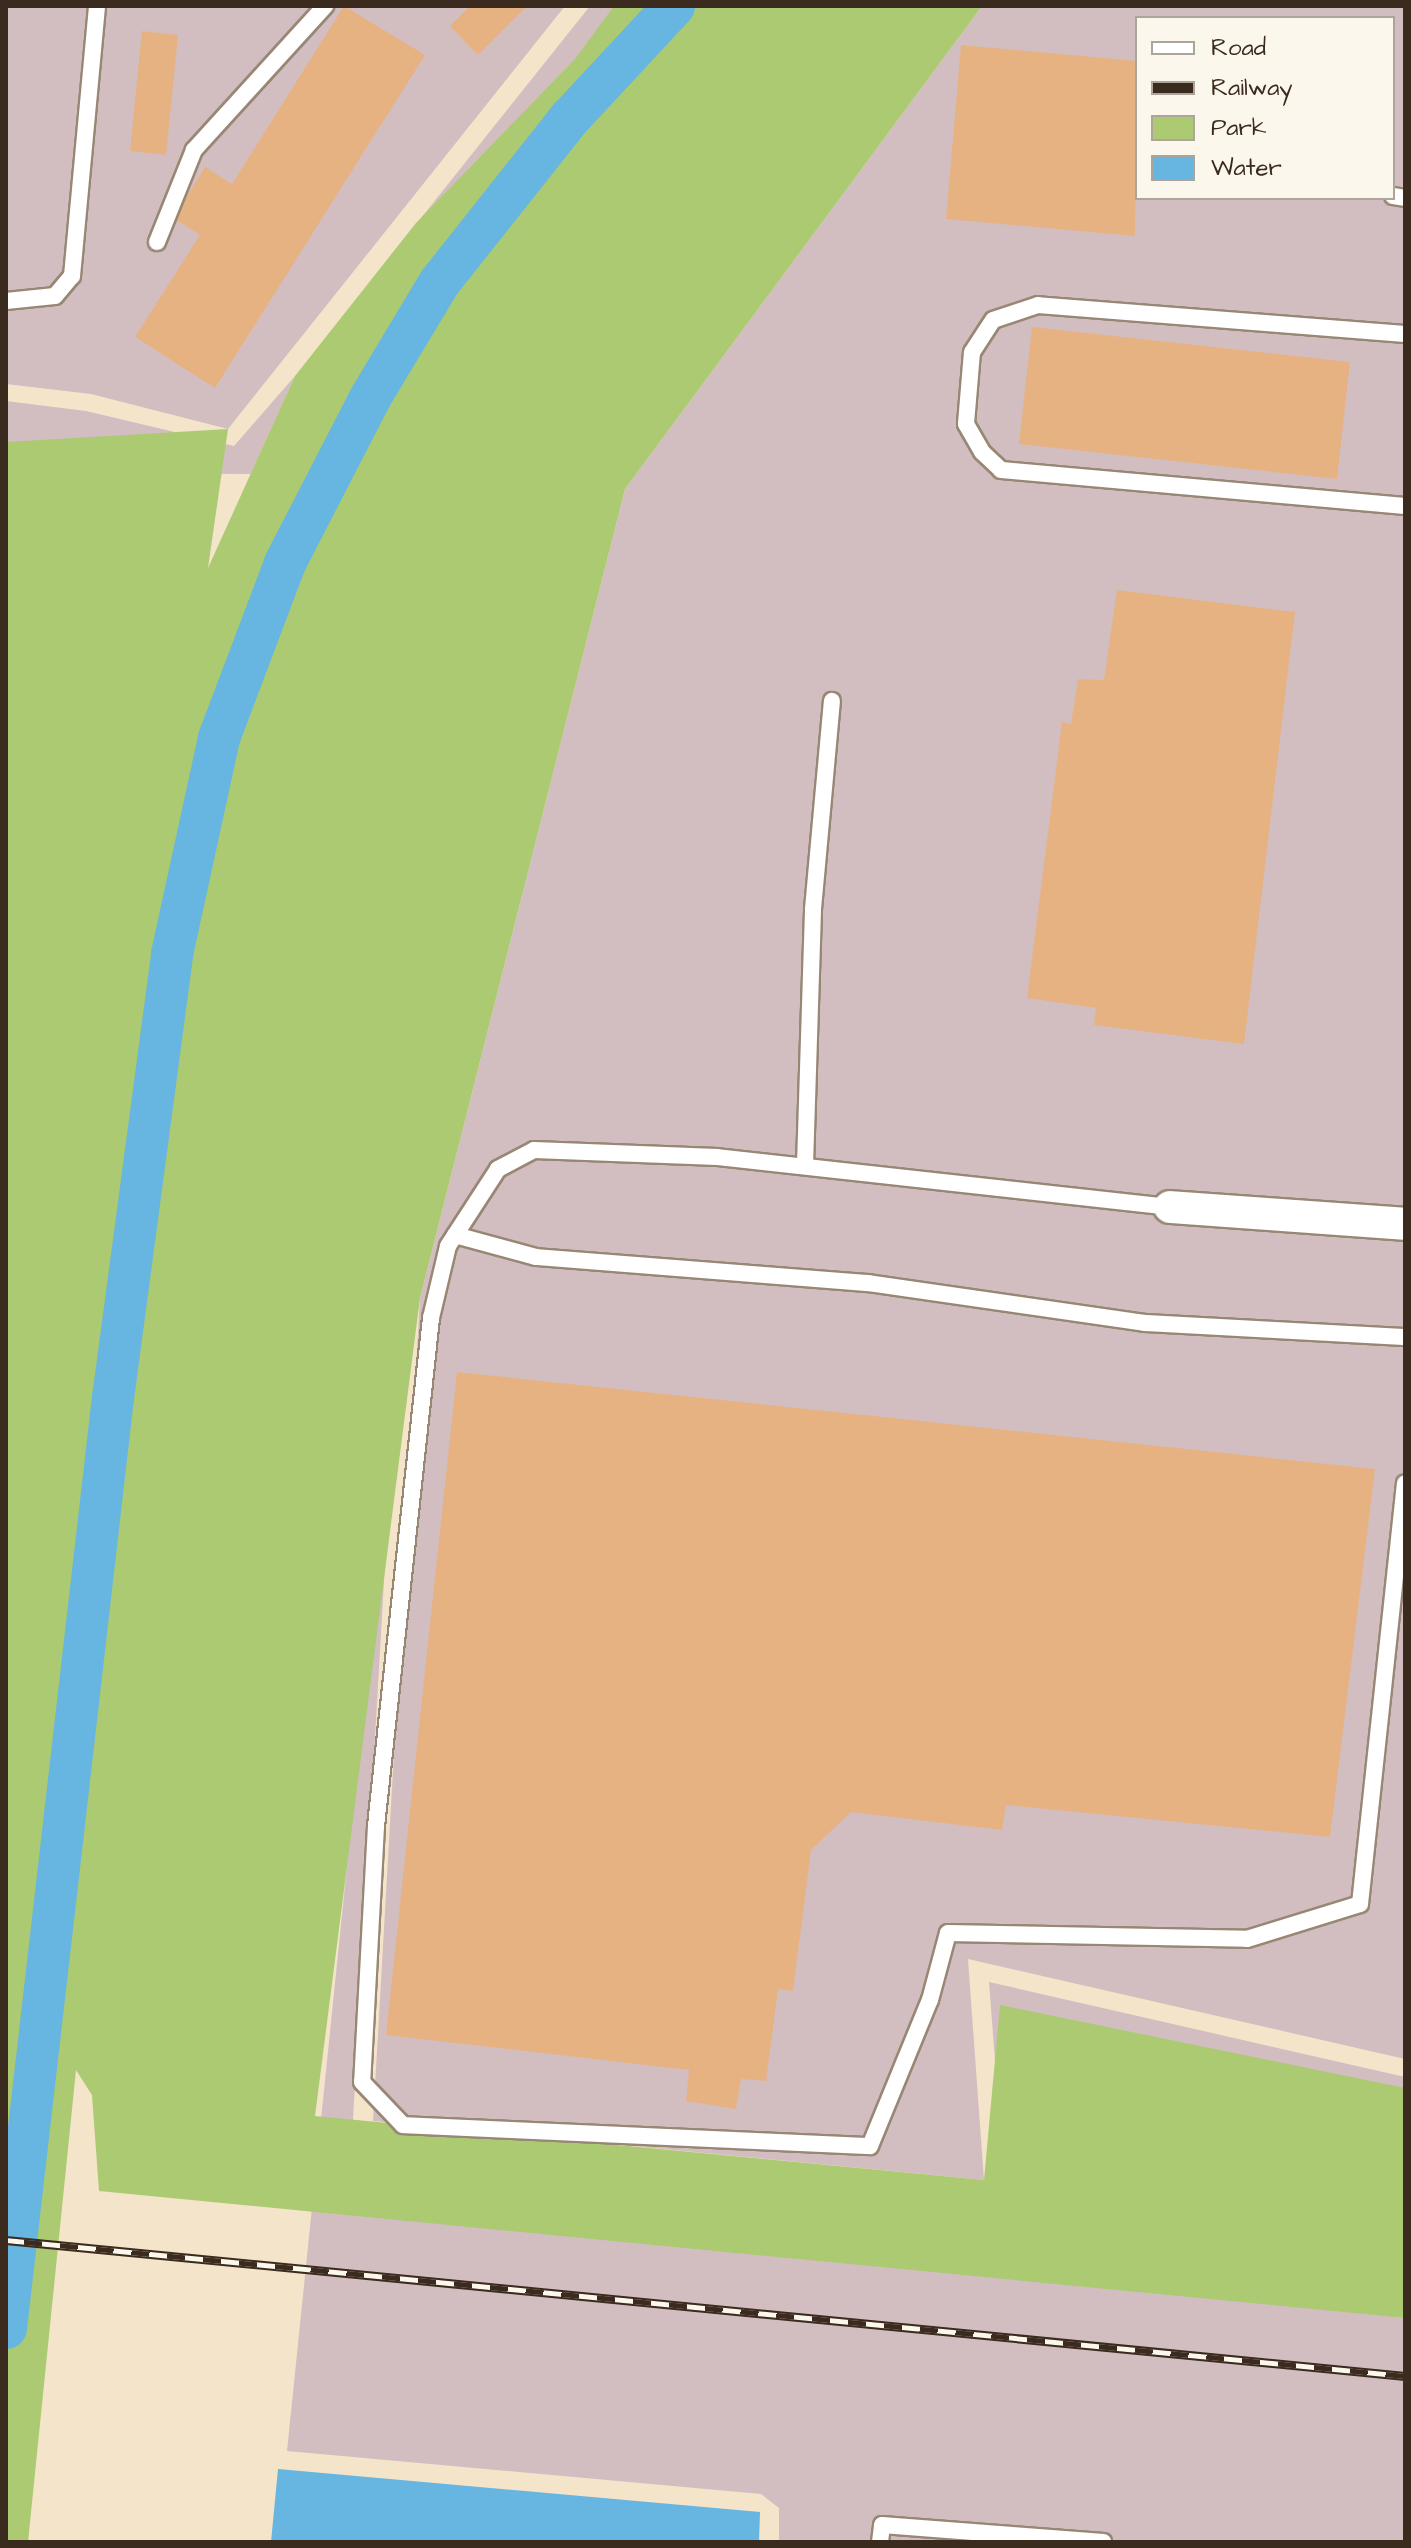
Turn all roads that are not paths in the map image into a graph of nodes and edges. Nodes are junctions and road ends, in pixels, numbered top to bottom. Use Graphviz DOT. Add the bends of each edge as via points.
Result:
graph roads {
  1 [pos="97,6"];
  2 [pos="325,6"];
  3 [pos="157,242"];
  4 [pos="6,301"];
  5 [pos="1405,334"];
  6 [pos="1405,506"];
  7 [pos="832,701"];
  8 [pos="805,1165"];
  9 [pos="1170,1207"];
  10 [pos="1405,1224"];
  11 [pos="455,1235"];
  12 [pos="1405,1337"];
  13 [pos="1405,1483"];
  14 [pos="880,2542"];
  15 [pos="1103,2542"];
  1 -- 4 [label="lane" via="72,276 55,296"];
  2 -- 3 [label="lane" via="194,150"];
  5 -- 6 [label="lane" via="1038,305 993,320 972,352 966,424 982,452 1001,470"];
  7 -- 8 [label="lane" via="813,909"];
  8 -- 9 [label="lane"];
  8 -- 11 [label="lane" via="534,1150 498,1169"];
  9 -- 10 [label="street"];
  11 -- 12 [label="lane" via="536,1257 868,1283 1145,1323"];
  11 -- 13 [label="lane" via="431,1318 376,1826 362,2082 403,2125 870,2146 930,2000 948,1933 1247,1939 1360,1904"];
  14 -- 15 [label="lane" via="882,2525"];
}
